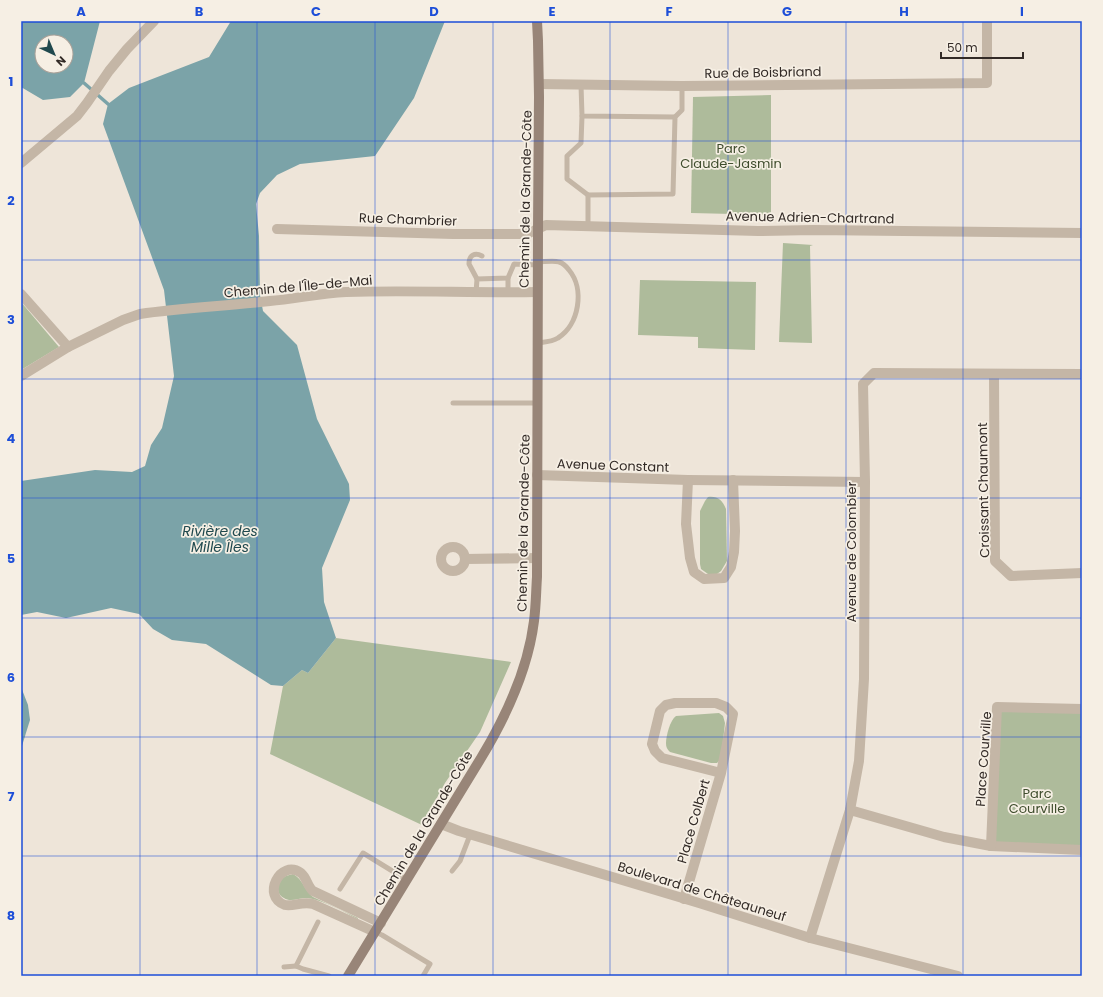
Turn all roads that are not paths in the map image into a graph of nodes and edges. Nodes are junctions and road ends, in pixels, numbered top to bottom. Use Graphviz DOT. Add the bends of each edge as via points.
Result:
graph roads {
  1 [pos="154,21"];
  2 [pos="537,21"];
  3 [pos="987,21"];
  4 [pos="539,84"];
  5 [pos="581,85"];
  6 [pos="682,86"];
  7 [pos="582,116"];
  8 [pos="675,117"];
  9 [pos="21,163"];
  10 [pos="588,195"];
  11 [pos="588,226"];
  12 [pos="277,229"];
  13 [pos="538,229"];
  14 [pos="1082,233"];
  15 [pos="482,256"];
  16 [pos="538,264"];
  17 [pos="508,278"];
  18 [pos="477,279"];
  19 [pos="476,292"];
  20 [pos="508,292"];
  21 [pos="537,292"];
  22 [pos="21,294"];
  23 [pos="537,343"];
  24 [pos="68,348"];
  25 [pos="994,374"];
  26 [pos="1082,374"];
  27 [pos="21,376"];
  28 [pos="453,403"];
  29 [pos="537,403"];
  30 [pos="537,476"];
  31 [pos="688,480"];
  32 [pos="733,480"];
  33 [pos="865,482"];
  34 [pos="537,558"];
  35 [pos="465,559"];
  36 [pos="1082,573"];
  37 [pos="1082,709"];
  38 [pos="721,773"];
  39 [pos="850,810"];
  40 [pos="441,824"];
  41 [pos="470,835"];
  42 [pos="991,846"];
  43 [pos="1082,850"];
  44 [pos="452,871"];
  45 [pos="407,880"];
  46 [pos="340,889"];
  47 [pos="684,899"];
  48 [pos="318,922"];
  49 [pos="380,923"];
  50 [pos="375,932"];
  51 [pos="810,938"];
  52 [pos="296,966"];
  53 [pos="284,967"];
  54 [pos="350,975"];
  55 [pos="329,976"];
  56 [pos="423,976"];
  57 [pos="958,976"];
  1 -- 9 [label="street" via="109,71 77,116"];
  2 -- 4 [label="main road, Chemin de la Grande-Côte"];
  3 -- 6 [label="street, Rue de Boisbriand" via="987,82"];
  4 -- 5 [label="street, Rue de Boisbriand"];
  4 -- 13 [label="main road, Chemin de la Grande-Côte"];
  5 -- 6 [label="street, Rue de Boisbriand"];
  5 -- 7 [label="lane"];
  6 -- 8 [label="lane" via="682,110"];
  7 -- 8 [label="lane"];
  7 -- 10 [label="lane" via="581,143 567,156 567,179"];
  8 -- 10 [label="lane" via="673,194"];
  10 -- 11 [label="lane"];
  11 -- 13 [label="street, Avenue Adrien-Chartrand" via="546,225"];
  11 -- 14 [label="street, Avenue Adrien-Chartrand" via="758,231"];
  12 -- 13 [label="street, Rue Chambrier" via="474,234 529,233"];
  13 -- 16 [label="main road, Chemin de la Grande-Côte"];
  15 -- 18 [label="lane" via="473,254 469,259"];
  16 -- 17 [label="lane" via="514,264"];
  16 -- 21 [label="main road, Chemin de la Grande-Côte"];
  16 -- 23 [label="lane" via="558,262 564,265 575,279 578,298 572,321 560,338"];
  17 -- 18 [label="lane"];
  17 -- 20 [label="lane"];
  18 -- 19 [label="lane"];
  19 -- 20 [label="street, Chemin de l'Île-de-Mai"];
  19 -- 24 [label="street, Chemin de l'Île-de-Mai" via="344,292 270,302 140,314"];
  20 -- 21 [label="street, Chemin de l'Île-de-Mai"];
  21 -- 23 [label="main road, Chemin de la Grande-Côte"];
  22 -- 24 [label="street"];
  23 -- 29 [label="main road, Chemin de la Grande-Côte"];
  24 -- 27 [label="street, Chemin de l'Île-de-Mai"];
  25 -- 26 [label="street, Avenue de Colombier"];
  25 -- 33 [label="street, Avenue de Colombier" via="874,373 863,384"];
  25 -- 36 [label="street, Croissant Chaumont" via="995,561 1011,576"];
  28 -- 29 [label="lane"];
  29 -- 30 [label="main road, Chemin de la Grande-Côte"];
  30 -- 31 [label="street, Avenue Constant"];
  30 -- 34 [label="main road, Chemin de la Grande-Côte"];
  31 -- 32 [label="street, Avenue Constant"];
  31 -- 32 [label="street" via="686,524 690,558 694,572 704,579 724,578 731,567 735,531"];
  32 -- 33 [label="street, Avenue Constant"];
  33 -- 39 [label="street, Avenue de Colombier" via="864,679 859,761"];
  34 -- 35 [label="street"];
  34 -- 40 [label="main road, Chemin de la Grande-Côte" via="535,618 522,675 500,725"];
  37 -- 42 [label="street, Place Courville" via="997,707"];
  38 -- 38 [label="street, Place Colbert" via="733,714 726,707 716,703 666,705 660,711 652,744 655,751 662,758"];
  38 -- 47 [label="street, Place Colbert"];
  39 -- 42 [label="street" via="944,837"];
  39 -- 51 [label="street, Avenue de Colombier"];
  40 -- 41 [label="street, Boulevard de Châteauneuf"];
  40 -- 45 [label="main road, Chemin de la Grande-Côte"];
  41 -- 44 [label="lane" via="460,861"];
  41 -- 47 [label="street, Boulevard de Châteauneuf"];
  42 -- 43 [label="street"];
  45 -- 46 [label="lane" via="363,852"];
  45 -- 49 [label="main road, Chemin de la Grande-Côte"];
  47 -- 51 [label="street, Boulevard de Châteauneuf"];
  48 -- 52 [label="lane"];
  49 -- 50 [label="main road, Chemin de la Grande-Côte"];
  49 -- 50 [label="street" via="313,891 299,872 285,871 276,879 274,892 281,903 313,904"];
  50 -- 54 [label="main road, Chemin de la Grande-Côte"];
  50 -- 56 [label="lane" via="430,964"];
  51 -- 57 [label="street, Boulevard de Châteauneuf"];
  52 -- 53 [label="lane"];
  52 -- 55 [label="lane"];
}
